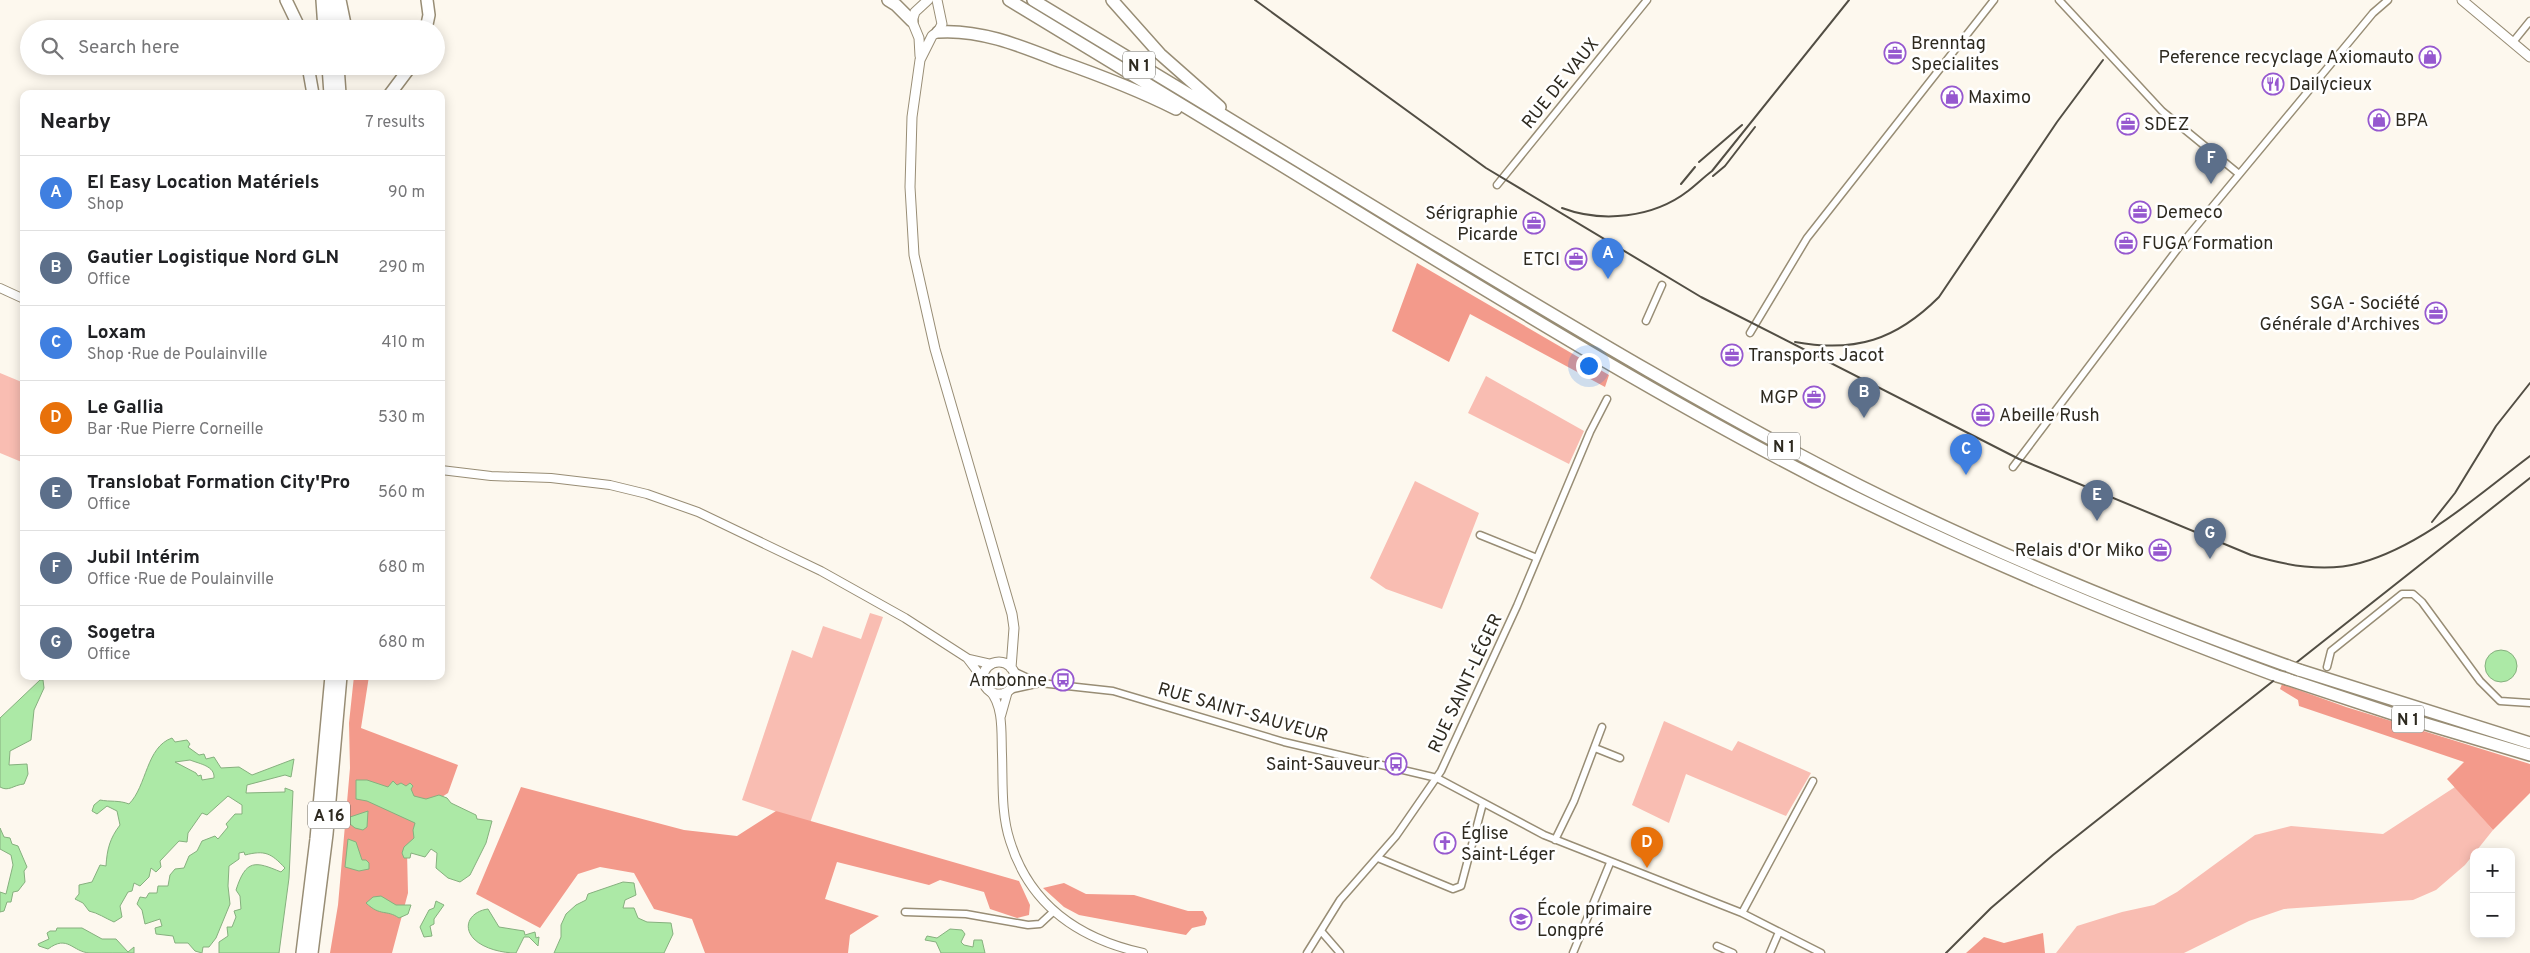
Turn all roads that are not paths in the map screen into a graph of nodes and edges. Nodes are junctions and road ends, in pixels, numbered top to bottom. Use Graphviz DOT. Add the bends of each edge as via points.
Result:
graph roads {
  1 [pos="286,0"];
  2 [pos="322,0"];
  3 [pos="332,0"];
  4 [pos="340,0"];
  5 [pos="427,0"];
  6 [pos="434,0"];
  7 [pos="888,0"];
  8 [pos="937,0"];
  9 [pos="1008,0"];
  10 [pos="1033,0"];
  11 [pos="1112,0"];
  12 [pos="1647,0"];
  13 [pos="1994,0"];
  14 [pos="2058,0"];
  15 [pos="2388,0"];
  16 [pos="2462,0"];
  17 [pos="926,3"];
  18 [pos="938,10"];
  19 [pos="296,20"];
  20 [pos="323,20"];
  21 [pos="334,20"];
  22 [pos="344,20"];
  23 [pos="428,20"];
  24 [pos="435,20"];
  25 [pos="2530,21"];
  26 [pos="914,26"];
  27 [pos="935,34"];
  28 [pos="2513,42"];
  29 [pos="2530,57"];
  30 [pos="920,60"];
  31 [pos="310,75"];
  32 [pos="329,75"];
  33 [pos="339,75"];
  34 [pos="404,75"];
  35 [pos="312,90"];
  36 [pos="330,90"];
  37 [pos="340,90"];
  38 [pos="393,90"];
  39 [pos="1206,119"];
  40 [pos="1246,129"];
  41 [pos="2239,174"];
  42 [pos="1497,185"];
  43 [pos="1662,284"];
  44 [pos="0,288"];
  45 [pos="20,297"];
  46 [pos="1646,321"];
  47 [pos="1750,333"];
  48 [pos="1607,399"];
  49 [pos="2013,467"];
  50 [pos="445,470"];
  51 [pos="1480,535"];
  52 [pos="1537,558"];
  53 [pos="1014,636"];
  54 [pos="967,658"];
  55 [pos="994,663"];
  56 [pos="2327,667"];
  57 [pos="1012,670"];
  58 [pos="983,679"];
  59 [pos="331,680"];
  60 [pos="341,680"];
  61 [pos="1040,683"];
  62 [pos="1008,690"];
  63 [pos="990,691"];
  64 [pos="2530,703"];
  65 [pos="1000,718"];
  66 [pos="1602,728"];
  67 [pos="2530,742"];
  68 [pos="1595,748"];
  69 [pos="2530,755"];
  70 [pos="1620,758"];
  71 [pos="1437,778"];
  72 [pos="1813,780"];
  73 [pos="1483,803"];
  74 [pos="1555,840"];
  75 [pos="1378,858"];
  76 [pos="1610,863"];
  77 [pos="1054,911"];
  78 [pos="905,912"];
  79 [pos="1742,913"];
  80 [pos="1321,931"];
  81 [pos="1779,932"];
  82 [pos="1718,946"];
  83 [pos="302,953"];
  84 [pos="312,953"];
  85 [pos="1143,953"];
  86 [pos="1307,953"];
  87 [pos="1340,953"];
  88 [pos="1573,953"];
  89 [pos="1733,953"];
  90 [pos="1770,953"];
  91 [pos="1821,953"];
  1 -- 19 [label="highway"];
  2 -- 20 [label="highway"];
  3 -- 21 [label="highway"];
  4 -- 22 [label="highway"];
  5 -- 23 [label="highway"];
  6 -- 24 [label="highway"];
  7 -- 26 [label="highway"];
  8 -- 18 [label="main road"];
  9 -- 39 [label="highway, N 1"];
  10 -- 40 [label="highway, N 1"];
  11 -- 40 [label="highway" via="1160,54"];
  12 -- 42 [label="street, RUE DE VAUX"];
  13 -- 47 [label="street" via="1807,238"];
  14 -- 41 [label="street" via="2162,111"];
  15 -- 41 [label="street" via="2373,13"];
  16 -- 28 [label="main road"];
  17 -- 18 [label="main road"];
  17 -- 26 [label="main road" via="915,12"];
  18 -- 27 [label="main road" via="942,24"];
  25 -- 28 [label="street"];
  26 -- 27 [label="main road" via="922,36"];
  26 -- 30 [label="main road" via="919,38"];
  27 -- 30 [label="main road"];
  27 -- 39 [label="highway" via="964,32 1005,41"];
  28 -- 29 [label="main road"];
  30 -- 53 [label="main road" via="912,117 910,169 916,268 934,348 1009,605"];
  31 -- 35 [label="highway"];
  32 -- 36 [label="highway"];
  33 -- 37 [label="highway"];
  34 -- 38 [label="highway"];
  39 -- 69 [label="highway, N 1" via="1624,373 1819,479 1954,544 2068,594 2282,678"];
  40 -- 67 [label="highway, N 1" via="1612,351 1863,487 2066,580 2212,638 2294,668"];
  41 -- 49 [label="street" via="2179,247"];
  43 -- 46 [label="street"];
  44 -- 45 [label="street"];
  48 -- 52 [label="street, RUE SAINT-LÉGER"];
  50 -- 54 [label="street" via="610,485 690,509 821,571 905,618"];
  51 -- 52 [label="street"];
  52 -- 71 [label="street, RUE SAINT-LÉGER"];
  53 -- 55 [label="main road"];
  53 -- 57 [label="main road"];
  54 -- 55 [label="street"];
  54 -- 58 [label="street"];
  55 -- 57 [label="main road" via="1006,664"];
  55 -- 58 [label="main road" via="984,672"];
  56 -- 64 [label="street" via="2331,651 2402,594 2413,594 2444,629 2480,681 2500,701"];
  57 -- 61 [label="street, RUE SAINT-SAUVEUR"];
  57 -- 62 [label="main road" via="1014,681"];
  58 -- 63 [label="main road"];
  59 -- 83 [label="highway, A 16"];
  60 -- 84 [label="highway, A 16" via="328,826"];
  61 -- 62 [label="street, RUE SAINT-SAUVEUR"];
  61 -- 71 [label="street, RUE SAINT-SAUVEUR" via="1124,693 1284,742"];
  62 -- 63 [label="main road" via="997,694"];
  62 -- 65 [label="street"];
  63 -- 65 [label="street"];
  65 -- 77 [label="street" via="1003,797 1010,841 1033,888"];
  66 -- 68 [label="street"];
  68 -- 70 [label="street"];
  68 -- 74 [label="street"];
  71 -- 73 [label="street, RUE SAINT-SAUVEUR"];
  71 -- 75 [label="street, RUE SAINT-LÉGER"];
  72 -- 79 [label="street"];
  73 -- 74 [label="street, RUE SAINT-SAUVEUR"];
  73 -- 75 [label="street" via="1458,889"];
  74 -- 76 [label="street, RUE SAINT-SAUVEUR"];
  75 -- 80 [label="street, RUE SAINT-LÉGER" via="1340,900"];
  76 -- 79 [label="street, RUE SAINT-SAUVEUR"];
  76 -- 88 [label="street"];
  77 -- 78 [label="street" via="1040,924 1028,925 966,914"];
  77 -- 85 [label="street" via="1095,939"];
  79 -- 81 [label="street, RUE SAINT-SAUVEUR"];
  80 -- 86 [label="street, RUE SAINT-LÉGER"];
  80 -- 87 [label="street"];
  81 -- 90 [label="street"];
  81 -- 91 [label="street, RUE SAINT-SAUVEUR"];
  82 -- 89 [label="street"];
}
